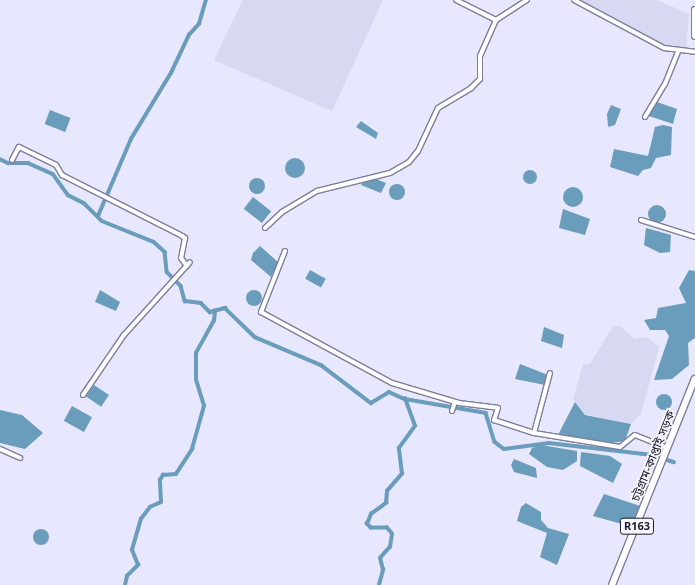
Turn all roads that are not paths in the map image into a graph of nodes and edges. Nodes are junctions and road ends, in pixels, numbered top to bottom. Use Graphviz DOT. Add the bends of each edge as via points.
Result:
graph roads {
  1 [pos="456,0"];
  2 [pos="527,0"];
  3 [pos="574,0"];
  4 [pos="695,10"];
  5 [pos="496,20"];
  6 [pos="695,36"];
  7 [pos="678,52"];
  8 [pos="695,52"];
  9 [pos="645,117"];
  10 [pos="12,160"];
  11 [pos="641,220"];
  12 [pos="265,228"];
  13 [pos="695,237"];
  14 [pos="285,251"];
  15 [pos="550,373"];
  16 [pos="695,379"];
  17 [pos="82,395"];
  18 [pos="455,402"];
  19 [pos="452,411"];
  20 [pos="534,433"];
  21 [pos="669,448"];
  22 [pos="0,449"];
  23 [pos="20,458"];
  24 [pos="612,585"];
  1 -- 5 [label="street"];
  2 -- 5 [label="street"];
  3 -- 7 [label="street" via="646,39"];
  4 -- 6 [label="main road"];
  5 -- 12 [label="street" via="480,56 480,79 471,88 438,108 420,147 409,162 390,172 329,186 288,208"];
  7 -- 8 [label="street"];
  7 -- 9 [label="street" via="665,84"];
  10 -- 17 [label="street" via="19,147 56,165 62,175 185,238 180,258 188,264 124,335"];
  11 -- 13 [label="street"];
  14 -- 18 [label="street" via="261,312 392,383"];
  15 -- 20 [label="street"];
  16 -- 21 [label="main road, চট্টগ্রাম-কাপ্তাই সড়ক / R163"];
  18 -- 19 [label="street"];
  18 -- 20 [label="street" via="498,408 494,420"];
  20 -- 21 [label="street" via="620,447 635,435"];
  21 -- 24 [label="main road, চট্টগ্রাম-কাপ্তাই সড়ক / R163"];
  22 -- 23 [label="street"];
}
